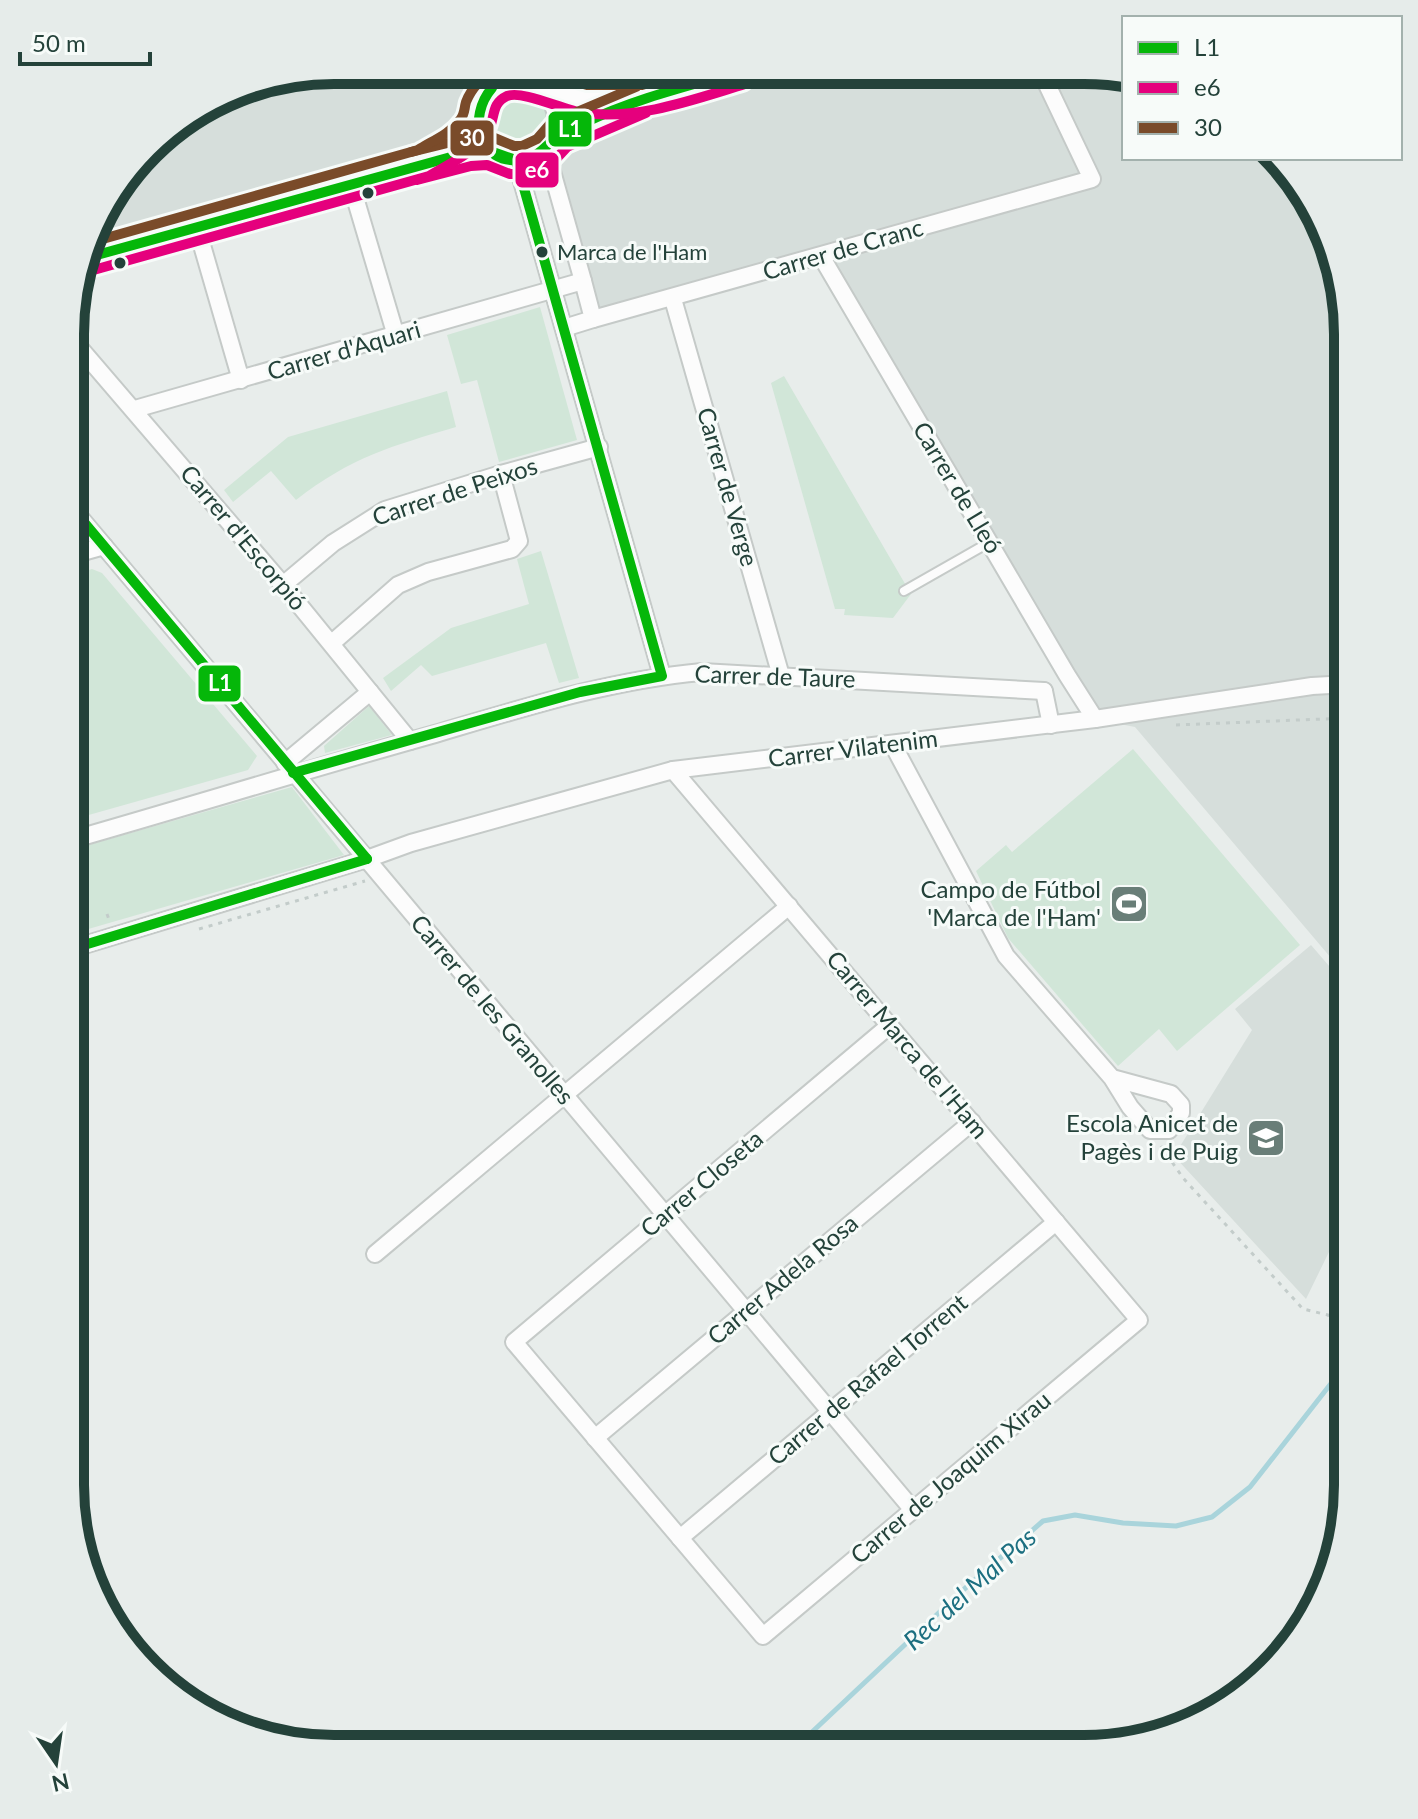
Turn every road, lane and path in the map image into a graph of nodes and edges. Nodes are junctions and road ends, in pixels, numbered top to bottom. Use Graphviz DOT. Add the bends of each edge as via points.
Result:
graph roads {
  1 [pos="1047,84"];
  2 [pos="488,85"];
  3 [pos="535,85"];
  4 [pos="544,85"];
  5 [pos="694,85"];
  6 [pos="644,99"];
  7 [pos="477,122"];
  8 [pos="552,143"];
  9 [pos="490,151"];
  10 [pos="516,160"];
  11 [pos="424,163"];
  12 [pos="351,184"];
  13 [pos="197,228"];
  14 [pos="97,255"];
  15 [pos="821,256"];
  16 [pos="583,281"];
  17 [pos="553,290"];
  18 [pos="673,299"];
  19 [pos="593,319"];
  20 [pos="564,328"];
  21 [pos="396,336"];
  22 [pos="84,352"];
  23 [pos="241,380"];
  24 [pos="135,409"];
  25 [pos="599,447"];
  26 [pos="501,474"];
  27 [pos="84,522"];
  28 [pos="990,542"];
  29 [pos="104,546"];
  30 [pos="84,552"];
  31 [pos="283,585"];
  32 [pos="904,591"];
  33 [pos="332,643"];
  34 [pos="1067,675"];
  35 [pos="662,676"];
  36 [pos="781,676"];
  37 [pos="1334,685"];
  38 [pos="1044,691"];
  39 [pos="370,692"];
  40 [pos="1095,719"];
  41 [pos="1051,725"];
  42 [pos="410,741"];
  43 [pos="893,745"];
  44 [pos="289,768"];
  45 [pos="673,770"];
  46 [pos="84,836"];
  47 [pos="367,859"];
  48 [pos="381,876"];
  49 [pos="789,906"];
  50 [pos="197,930"];
  51 [pos="84,945"];
  52 [pos="890,1025"];
  53 [pos="1112,1078"];
  54 [pos="563,1096"];
  55 [pos="972,1122"];
  56 [pos="1150,1130"];
  57 [pos="664,1215"];
  58 [pos="1056,1222"];
  59 [pos="375,1254"];
  60 [pos="745,1312"];
  61 [pos="1139,1320"];
  62 [pos="1333,1321"];
  63 [pos="830,1412"];
  64 [pos="595,1438"];
  65 [pos="913,1510"];
  66 [pos="680,1538"];
  1 -- 15 [label="street, Carrer de Cranc" via="1092,179"];
  2 -- 7 [label="main road"];
  3 -- 8 [label="main road" via="558,111"];
  4 -- 6 [label="main road" via="585,99"];
  5 -- 6 [label="main road"];
  6 -- 8 [label="main road"];
  7 -- 9 [label="main road"];
  7 -- 11 [label="main road" via="453,147"];
  8 -- 10 [label="main road"];
  8 -- 16 [label="street"];
  9 -- 10 [label="main road"];
  9 -- 11 [label="main road"];
  10 -- 17 [label="street"];
  11 -- 12 [label="main road"];
  12 -- 13 [label="main road"];
  12 -- 21 [label="street"];
  13 -- 14 [label="main road"];
  13 -- 23 [label="street"];
  15 -- 18 [label="street, Carrer de Cranc"];
  15 -- 28 [label="street, Carrer de Lleó"];
  16 -- 17 [label="street"];
  16 -- 19 [label="street"];
  17 -- 20 [label="street"];
  17 -- 21 [label="street, Carrer d'Aquari"];
  18 -- 19 [label="street, Carrer de Cranc"];
  18 -- 36 [label="street, Carrer de Verge"];
  19 -- 20 [label="street"];
  20 -- 25 [label="street"];
  21 -- 23 [label="street, Carrer d'Aquari"];
  22 -- 24 [label="street, Carrer d'Escorpió"];
  23 -- 24 [label="street, Carrer d'Aquari"];
  24 -- 31 [label="street, Carrer d'Escorpió"];
  25 -- 26 [label="street, Carrer de Peixos"];
  25 -- 35 [label="street"];
  26 -- 31 [label="street, Carrer de Peixos" via="385,510 333,543"];
  26 -- 33 [label="street" via="519,541 512,549 398,585"];
  27 -- 29 [label="street, Carrer de les Granolles"];
  28 -- 32 [label="lane"];
  28 -- 34 [label="street, Carrer de Lleó"];
  29 -- 30 [label="street"];
  29 -- 44 [label="street, Carrer de les Granolles"];
  31 -- 33 [label="street, Carrer d'Escorpió"];
  33 -- 39 [label="street, Carrer d'Escorpió"];
  34 -- 38 [label="street"];
  34 -- 40 [label="street, Carrer de Lleó"];
  35 -- 36 [label="street, Carrer de Taure"];
  35 -- 42 [label="street, Carrer de Taure" via="580,692"];
  36 -- 38 [label="street, Carrer de Taure"];
  37 -- 40 [label="street, Carrer Vilatenim"];
  38 -- 41 [label="street"];
  39 -- 42 [label="street, Carrer d'Escorpió"];
  39 -- 44 [label="street"];
  40 -- 41 [label="street, Carrer Vilatenim"];
  41 -- 43 [label="street, Carrer Vilatenim"];
  42 -- 44 [label="street, Carrer de Taure"];
  43 -- 45 [label="street, Carrer Vilatenim"];
  43 -- 53 [label="street" via="1006,956"];
  44 -- 46 [label="street, Carrer de Taure"];
  44 -- 47 [label="street, Carrer de les Granolles"];
  45 -- 47 [label="street, Carrer Vilatenim"];
  45 -- 49 [label="street, Carrer Marca de l'Ham"];
  47 -- 48 [label="street, Carrer de les Granolles"];
  47 -- 51 [label="street, Carrer Vilatenim"];
  48 -- 50 [label="path"];
  48 -- 54 [label="street, Carrer de les Granolles"];
  49 -- 52 [label="street, Carrer Marca de l'Ham"];
  49 -- 54 [label="street"];
  52 -- 55 [label="street, Carrer Marca de l'Ham"];
  52 -- 57 [label="street, Carrer Closeta"];
  53 -- 56 [label="street"];
  53 -- 56 [label="street" via="1178,1099 1181,1113 1174,1125"];
  54 -- 57 [label="street, Carrer de les Granolles"];
  54 -- 59 [label="street"];
  55 -- 58 [label="street, Carrer Marca de l'Ham"];
  55 -- 60 [label="street, Carrer Adela Rosa"];
  56 -- 62 [label="path" via="1183,1178 1303,1309"];
  57 -- 60 [label="street, Carrer de les Granolles"];
  57 -- 64 [label="street, Carrer Closeta" via="514,1342"];
  58 -- 61 [label="street, Carrer Marca de l'Ham"];
  58 -- 63 [label="street, Carrer de Rafael Torrent"];
  60 -- 63 [label="street, Carrer de les Granolles"];
  60 -- 64 [label="street, Carrer Adela Rosa"];
  61 -- 65 [label="street, Carrer de Joaquim Xirau"];
  63 -- 65 [label="street, Carrer de les Granolles"];
  63 -- 66 [label="street, Carrer de Rafael Torrent"];
  64 -- 66 [label="street"];
  65 -- 66 [label="street, Carrer de Joaquim Xirau" via="763,1636"];
}
